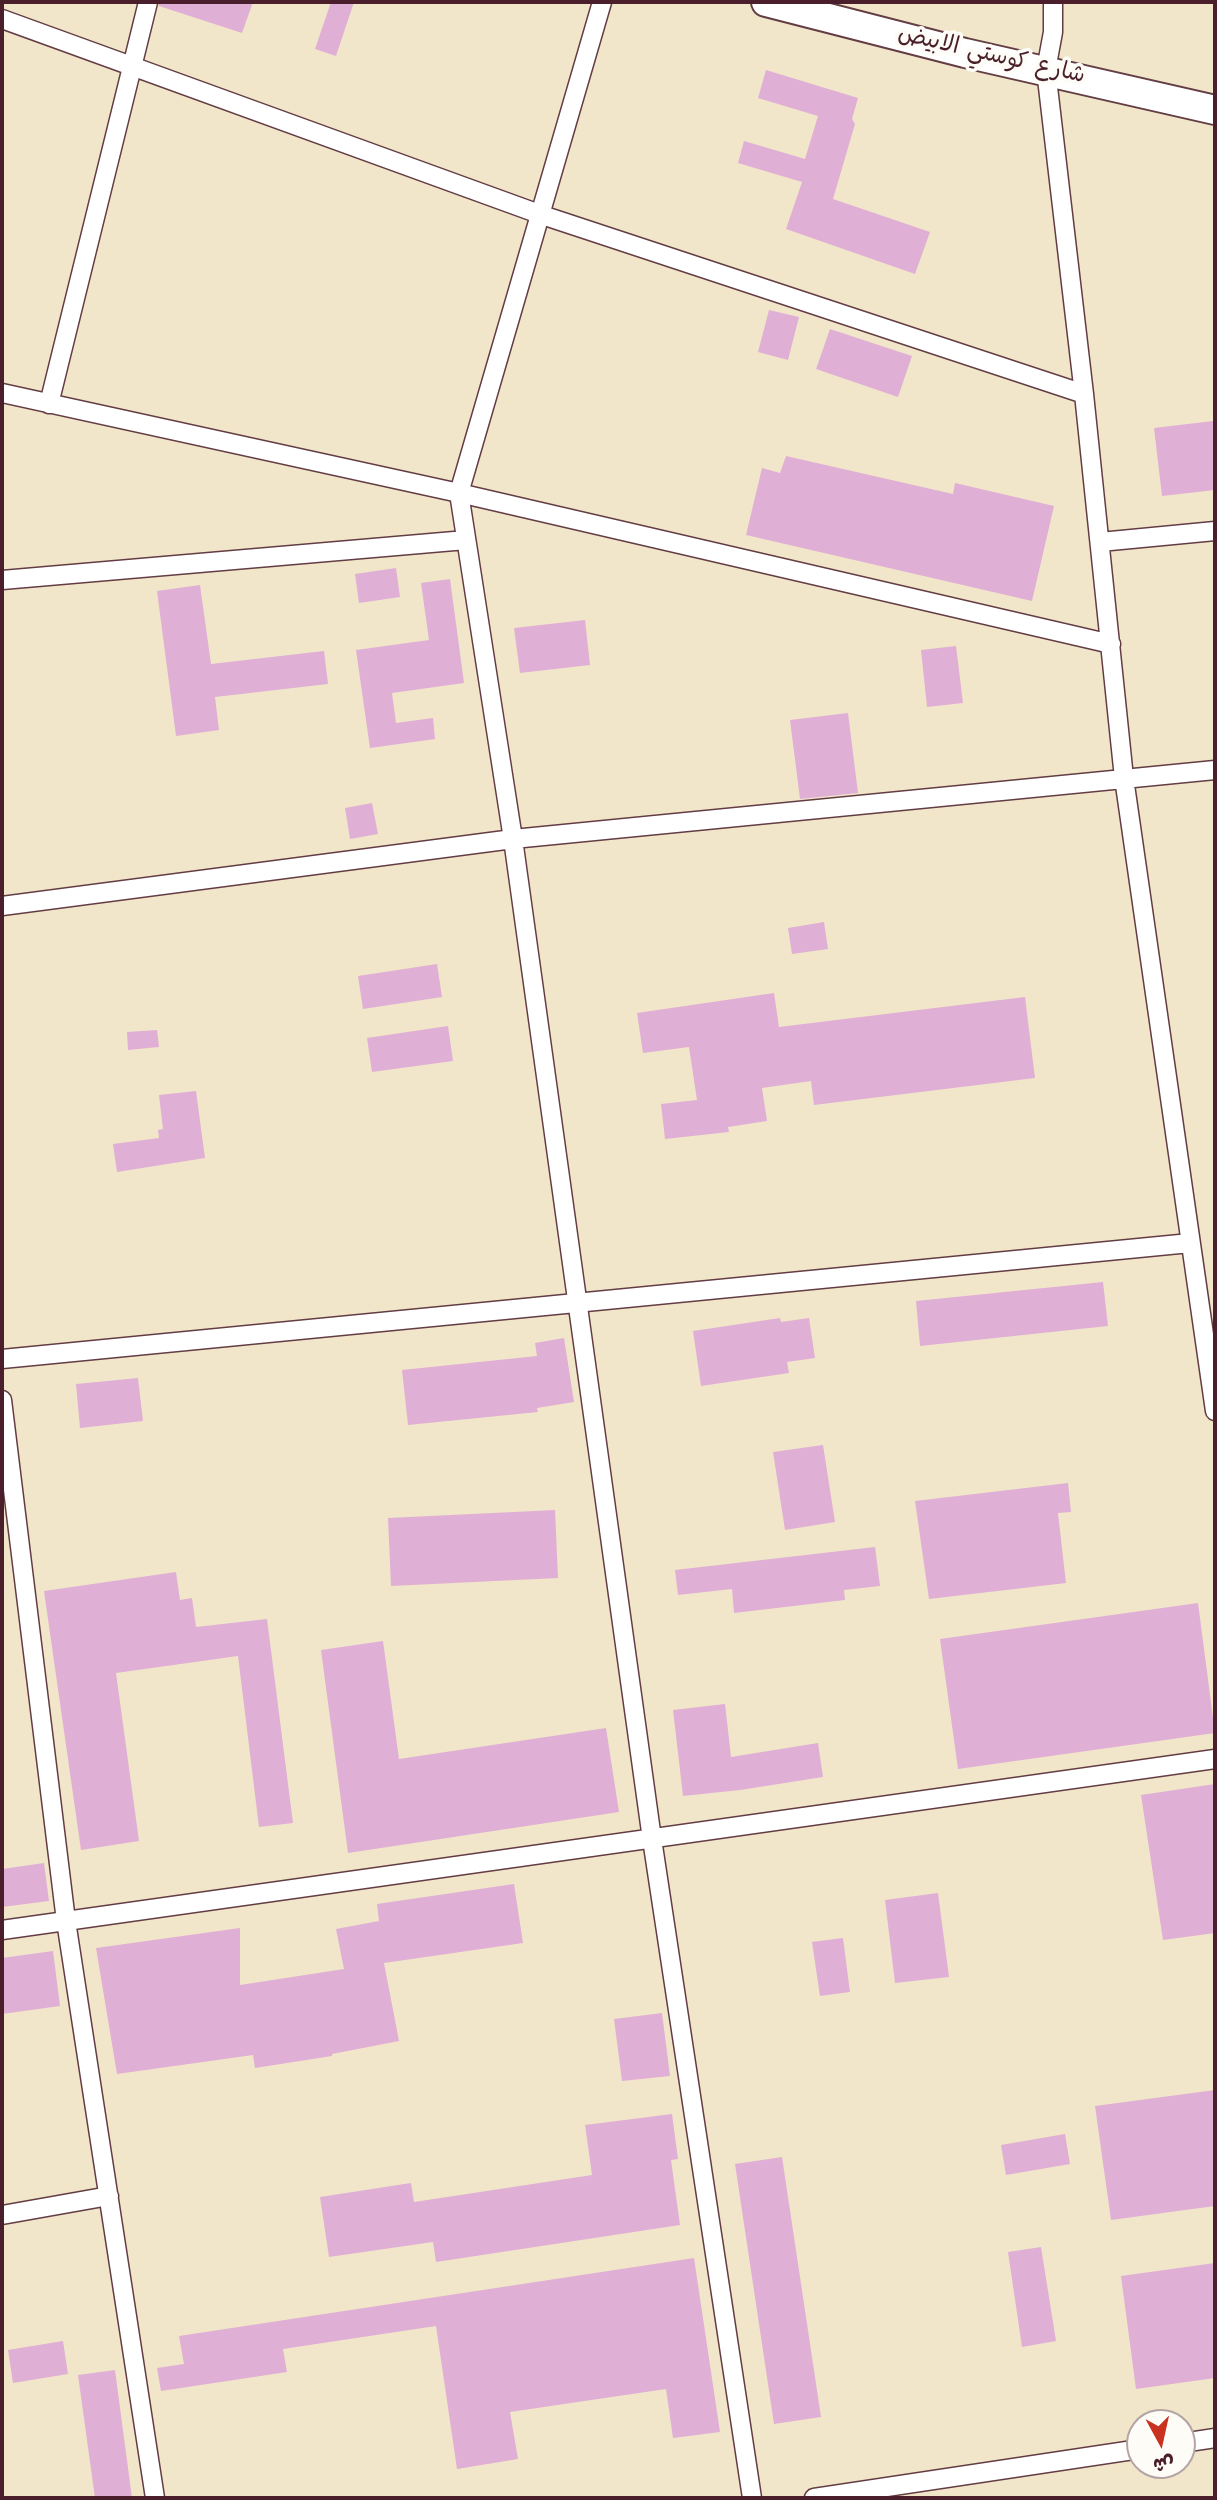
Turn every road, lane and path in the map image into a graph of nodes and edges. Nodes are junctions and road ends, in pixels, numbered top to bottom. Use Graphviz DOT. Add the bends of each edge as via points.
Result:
graph roads {
  1 [pos="148,2"];
  2 [pos="603,2"];
  3 [pos="766,2"];
  4 [pos="1053,2"];
  5 [pos="2,19"];
  6 [pos="132,67"];
  7 [pos="1046,70"];
  8 [pos="1215,110"];
  9 [pos="542,215"];
  10 [pos="2,393"];
  11 [pos="1084,394"];
  12 [pos="49,404"];
  13 [pos="459,492"];
  14 [pos="1215,531"];
  15 [pos="466,540"];
  16 [pos="1100,542"];
  17 [pos="2,580"];
  18 [pos="1111,644"];
  19 [pos="1215,770"];
  20 [pos="1124,778"];
  21 [pos="513,839"];
  22 [pos="2,906"];
  23 [pos="1190,1243"];
  24 [pos="579,1301"];
  25 [pos="2,1359"];
  26 [pos="2,1400"];
  27 [pos="1215,1411"];
  28 [pos="1215,1759"];
  29 [pos="652,1839"];
  30 [pos="66,1921"];
  31 [pos="2,1930"];
  32 [pos="109,2196"];
  33 [pos="2,2215"];
  34 [pos="1215,2438"];
  35 [pos="1196,2441"];
  36 [pos="1126,2451"];
  37 [pos="155,2498"];
  38 [pos="752,2498"];
  39 [pos="814,2498"];
  1 -- 6 [label="street"];
  2 -- 9 [label="street"];
  3 -- 7 [label="highway, شارع كوستي الابيض"];
  4 -- 7 [label="street" via="1054,32"];
  5 -- 6 [label="street"];
  6 -- 9 [label="street"];
  6 -- 12 [label="street"];
  7 -- 8 [label="highway, شارع كوستي الابيض"];
  7 -- 11 [label="street"];
  9 -- 11 [label="street"];
  9 -- 13 [label="street"];
  10 -- 12 [label="street"];
  11 -- 16 [label="street"];
  12 -- 13 [label="street"];
  13 -- 15 [label="street"];
  13 -- 18 [label="street"];
  14 -- 16 [label="street"];
  15 -- 17 [label="street"];
  15 -- 21 [label="street"];
  16 -- 18 [label="street"];
  18 -- 20 [label="street"];
  19 -- 20 [label="street"];
  20 -- 21 [label="street"];
  20 -- 23 [label="street"];
  21 -- 22 [label="street"];
  21 -- 24 [label="street"];
  23 -- 24 [label="street"];
  23 -- 27 [label="street"];
  24 -- 25 [label="street"];
  24 -- 29 [label="street"];
  26 -- 30 [label="street"];
  28 -- 29 [label="street"];
  29 -- 30 [label="street"];
  29 -- 38 [label="street"];
  30 -- 31 [label="street"];
  30 -- 32 [label="street"];
  32 -- 33 [label="street"];
  32 -- 37 [label="street"];
  34 -- 35 [label="street"];
  36 -- 39 [label="street"];
}
